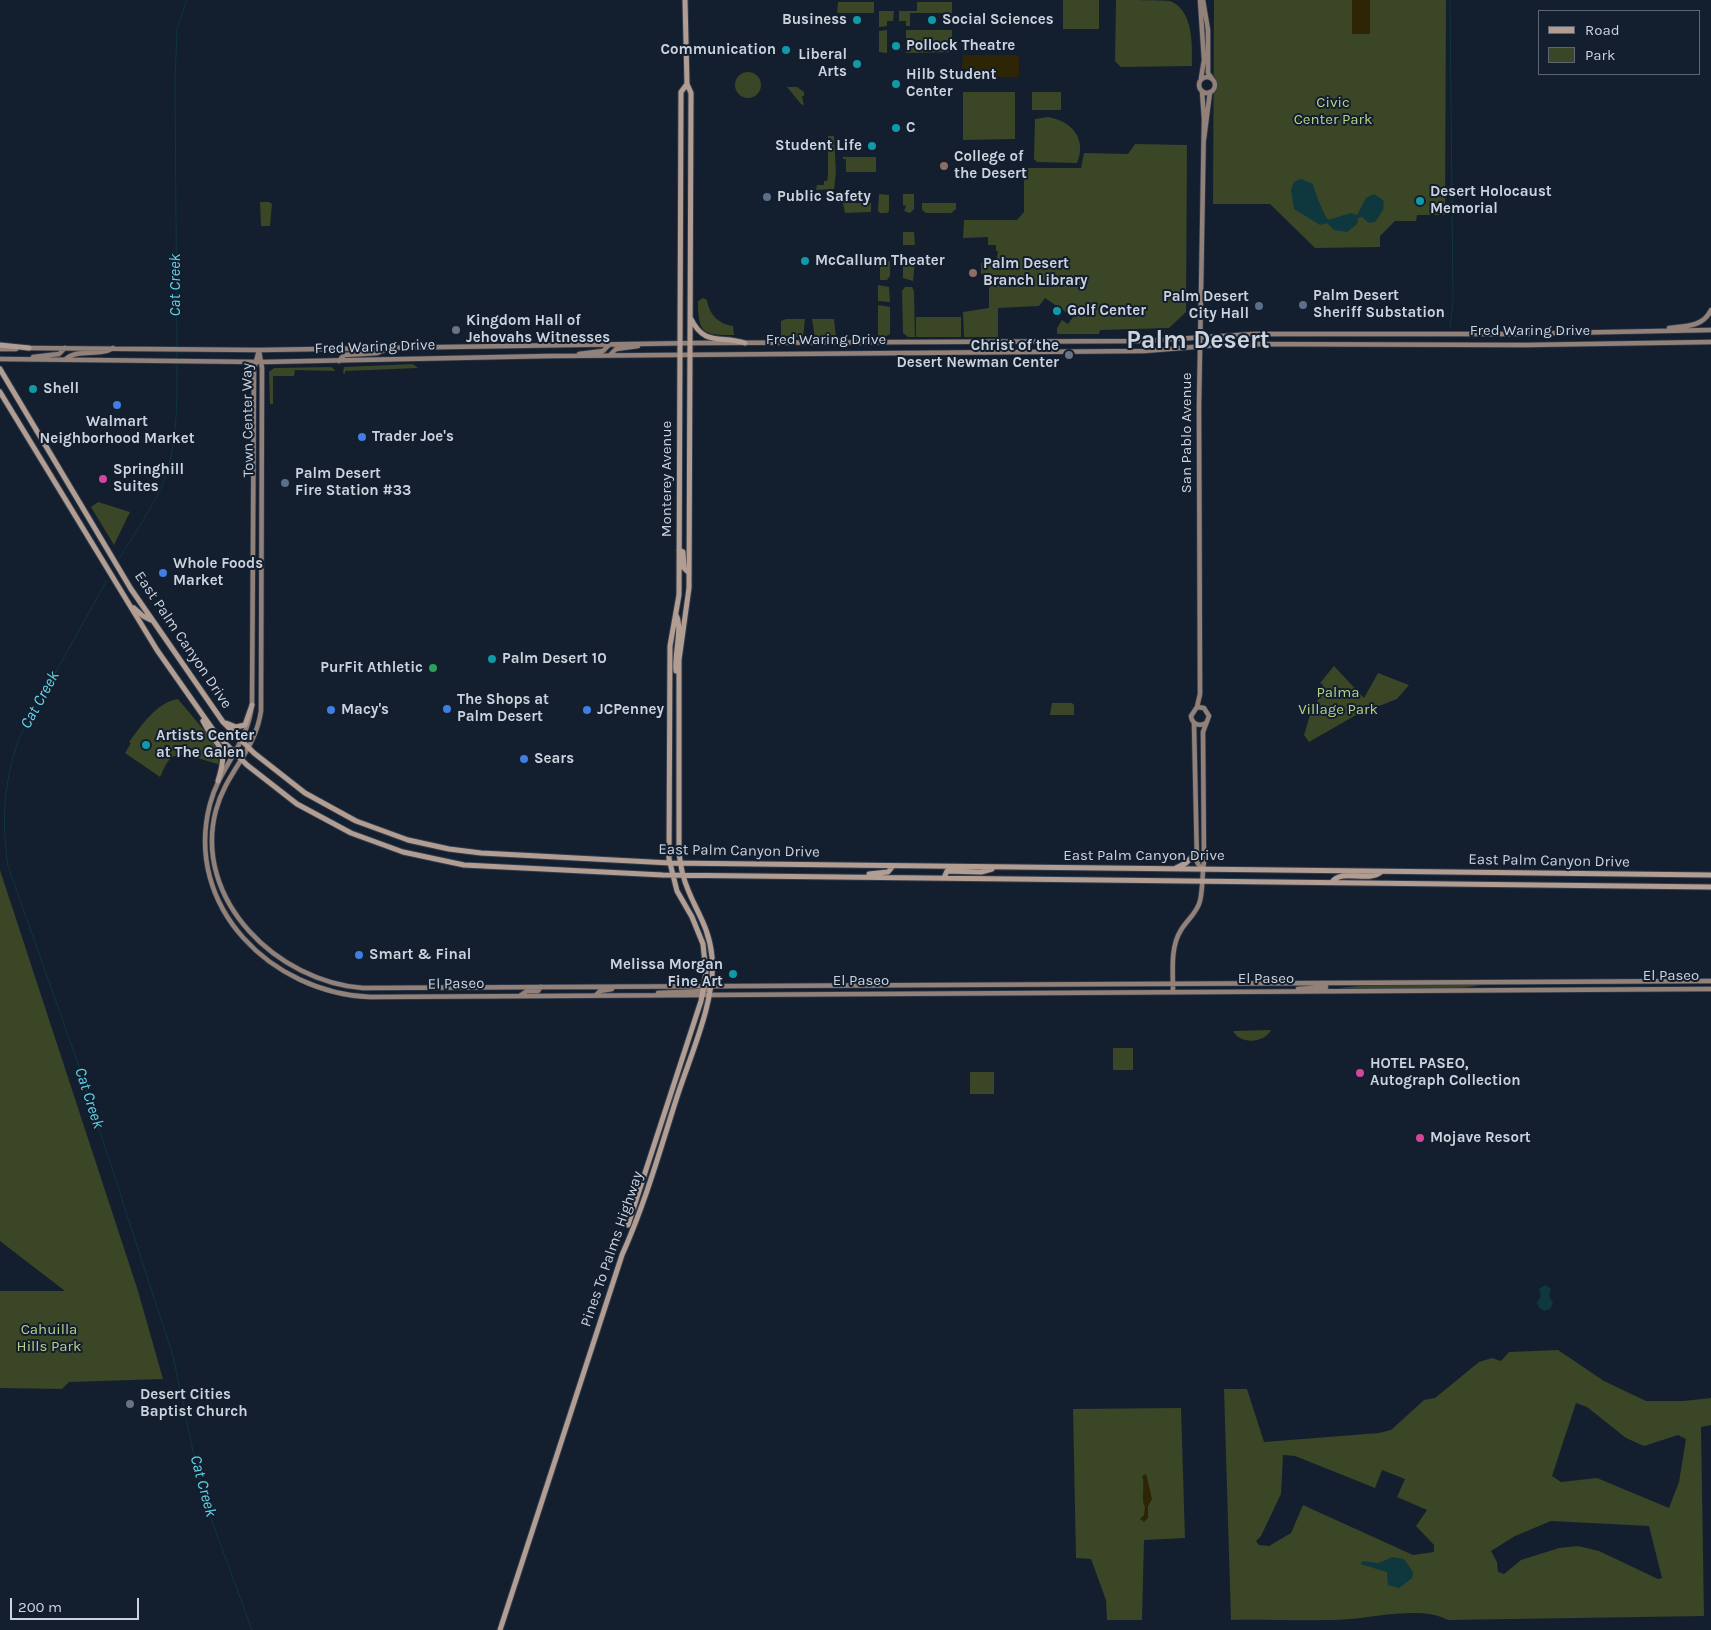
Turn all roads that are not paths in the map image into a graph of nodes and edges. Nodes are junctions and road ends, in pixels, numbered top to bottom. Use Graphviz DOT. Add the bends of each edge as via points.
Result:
graph roads {
  1 [pos="685,0"];
  2 [pos="1202,0"];
  3 [pos="1210,77"];
  4 [pos="1202,78"];
  5 [pos="687,84"];
  6 [pos="1202,91"];
  7 [pos="1210,92"];
  8 [pos="1203,142"];
  9 [pos="1711,310"];
  10 [pos="690,316"];
  11 [pos="1711,330"];
  12 [pos="1656,331"];
  13 [pos="1200,337"];
  14 [pos="1711,342"];
  15 [pos="690,343"];
  16 [pos="746,343"];
  17 [pos="0,344"];
  18 [pos="642,344"];
  19 [pos="680,344"];
  20 [pos="610,345"];
  21 [pos="1200,347"];
  22 [pos="29,348"];
  23 [pos="65,348"];
  24 [pos="113,348"];
  25 [pos="391,348"];
  26 [pos="0,349"];
  27 [pos="259,350"];
  28 [pos="680,354"];
  29 [pos="690,354"];
  30 [pos="573,355"];
  31 [pos="610,355"];
  32 [pos="0,359"];
  33 [pos="29,359"];
  34 [pos="66,359"];
  35 [pos="339,361"];
  36 [pos="255,362"];
  37 [pos="262,362"];
  38 [pos="0,369"];
  39 [pos="0,392"];
  40 [pos="679,550"];
  41 [pos="689,573"];
  42 [pos="127,600"];
  43 [pos="676,615"];
  44 [pos="151,620"];
  45 [pos="678,679"];
  46 [pos="1200,694"];
  47 [pos="252,705"];
  48 [pos="1197,708"];
  49 [pos="1204,708"];
  50 [pos="198,711"];
  51 [pos="223,722"];
  52 [pos="1194,723"];
  53 [pos="1206,723"];
  54 [pos="242,742"];
  55 [pos="249,748"];
  56 [pos="235,753"];
  57 [pos="242,760"];
  58 [pos="218,781"];
  59 [pos="1197,852"];
  60 [pos="670,863"];
  61 [pos="681,863"];
  62 [pos="893,866"];
  63 [pos="997,868"];
  64 [pos="1174,869"];
  65 [pos="1201,869"];
  66 [pos="1381,871"];
  67 [pos="672,875"];
  68 [pos="1711,875"];
  69 [pos="683,876"];
  70 [pos="853,876"];
  71 [pos="944,878"];
  72 [pos="1201,881"];
  73 [pos="1332,882"];
  74 [pos="1711,887"];
  75 [pos="1710,981"];
  76 [pos="1173,984"];
  77 [pos="1242,984"];
  78 [pos="1252,984"];
  79 [pos="541,987"];
  80 [pos="627,987"];
  81 [pos="712,987"];
  82 [pos="1326,988"];
  83 [pos="1711,989"];
  84 [pos="704,991"];
  85 [pos="1242,991"];
  86 [pos="1253,991"];
  87 [pos="1290,991"];
  88 [pos="1173,992"];
  89 [pos="596,995"];
  90 [pos="635,995"];
  91 [pos="710,995"];
  92 [pos="520,996"];
  93 [pos="631,1226"];
  94 [pos="500,1630"];
  1 -- 5 [label="main road, Monterey Avenue"];
  2 -- 3 [label="street" via="1208,30"];
  2 -- 4 [label="street"];
  3 -- 4 [label="street"];
  3 -- 7 [label="street" via="1215,84"];
  4 -- 6 [label="street" via="1198,85"];
  5 -- 10 [label="main road, Monterey Avenue" via="691,93"];
  5 -- 19 [label="main road, Monterey Avenue" via="681,92"];
  6 -- 7 [label="street"];
  6 -- 8 [label="street, San Pablo Avenue"];
  7 -- 8 [label="street, San Pablo Avenue"];
  8 -- 13 [label="street, San Pablo Avenue"];
  9 -- 12 [label="street" via="1698,324"];
  10 -- 15 [label="main road, Monterey Avenue"];
  10 -- 16 [label="main road" via="698,331 706,337"];
  11 -- 12 [label="street, Fred Waring Drive"];
  12 -- 13 [label="street, Fred Waring Drive"];
  13 -- 16 [label="street, Fred Waring Drive" via="1144,342"];
  13 -- 21 [label="street, San Pablo Avenue"];
  14 -- 21 [label="street, Fred Waring Drive" via="1240,344"];
  15 -- 16 [label="street, Fred Waring Drive"];
  15 -- 19 [label="street, Fred Waring Drive"];
  15 -- 29 [label="main road, Monterey Avenue"];
  17 -- 22 [label="main road"];
  18 -- 19 [label="street, Fred Waring Drive"];
  18 -- 20 [label="street, Fred Waring Drive"];
  18 -- 31 [label="street" via="616,350"];
  19 -- 28 [label="main road, Monterey Avenue"];
  20 -- 25 [label="street, Fred Waring Drive"];
  20 -- 30 [label="street" via="604,351"];
  21 -- 29 [label="street, Fred Waring Drive" via="1144,351"];
  21 -- 46 [label="street, San Pablo Avenue"];
  22 -- 23 [label="street, Fred Waring Drive"];
  22 -- 26 [label="street, Fred Waring Drive"];
  23 -- 24 [label="street, Fred Waring Drive"];
  23 -- 33 [label="street" via="59,354 40,354"];
  24 -- 27 [label="street, Fred Waring Drive"];
  24 -- 34 [label="street" via="101,353 70,355"];
  25 -- 27 [label="street, Fred Waring Drive"];
  25 -- 35 [label="street" via="376,353 344,355"];
  27 -- 36 [label="street, Town Center Way"];
  27 -- 37 [label="street, Town Center Way"];
  28 -- 29 [label="street, Fred Waring Drive"];
  28 -- 31 [label="street, Fred Waring Drive"];
  28 -- 40 [label="main road, Monterey Avenue"];
  29 -- 41 [label="main road, Monterey Avenue"];
  30 -- 31 [label="street, Fred Waring Drive"];
  30 -- 35 [label="street, Fred Waring Drive"];
  32 -- 33 [label="street, Fred Waring Drive"];
  33 -- 34 [label="street, Fred Waring Drive"];
  34 -- 36 [label="street, Fred Waring Drive"];
  35 -- 37 [label="street, Fred Waring Drive"];
  36 -- 37 [label="street, Fred Waring Drive"];
  36 -- 47 [label="street, Town Center Way"];
  37 -- 55 [label="street, Town Center Way" via="261,706 257,732"];
  38 -- 44 [label="main road, East Palm Canyon Drive"];
  39 -- 42 [label="main road, East Palm Canyon Drive"];
  40 -- 41 [label="main road" via="683,552 684,568"];
  40 -- 43 [label="main road, Monterey Avenue"];
  41 -- 45 [label="main road, Monterey Avenue"];
  42 -- 44 [label="main road" via="142,616"];
  42 -- 50 [label="main road, East Palm Canyon Drive"];
  43 -- 45 [label="main road" via="679,625 675,657"];
  43 -- 60 [label="main road, Monterey Avenue" via="668,686"];
  44 -- 51 [label="main road, East Palm Canyon Drive"];
  45 -- 61 [label="main road, Monterey Avenue"];
  46 -- 48 [label="street, San Pablo Avenue"];
  46 -- 49 [label="street, San Pablo Avenue"];
  47 -- 51 [label="main road" via="245,725 236,727"];
  47 -- 54 [label="street, Town Center Way"];
  48 -- 49 [label="street"];
  48 -- 52 [label="street, San Pablo Avenue" via="1191,716"];
  49 -- 53 [label="street, San Pablo Avenue" via="1209,712"];
  50 -- 56 [label="main road, East Palm Canyon Drive"];
  50 -- 58 [label="main road" via="223,751 224,762"];
  51 -- 54 [label="main road, East Palm Canyon Drive"];
  52 -- 53 [label="street"];
  52 -- 59 [label="street, San Pablo Avenue"];
  53 -- 65 [label="street, San Pablo Avenue" via="1203,732 1204,862"];
  54 -- 55 [label="main road, East Palm Canyon Drive"];
  54 -- 56 [label="street, El Paseo"];
  55 -- 57 [label="street, Town Center Way"];
  55 -- 60 [label="main road, East Palm Canyon Drive" via="280,776 332,809 408,840 484,853"];
  56 -- 57 [label="main road, East Palm Canyon Drive"];
  56 -- 58 [label="street, El Paseo"];
  57 -- 67 [label="main road, East Palm Canyon Drive" via="270,784 324,820 377,844 416,855 483,866"];
  57 -- 79 [label="street, El Paseo" via="222,792 215,812 212,841 215,863 224,891 238,916 272,954 313,978 342,986"];
  58 -- 92 [label="street, El Paseo" via="209,806 204,839 210,879 220,904 237,930 250,946 278,968 318,988 346,995"];
  59 -- 64 [label="main road"];
  59 -- 65 [label="street, San Pablo Avenue"];
  60 -- 61 [label="main road, East Palm Canyon Drive"];
  60 -- 67 [label="main road, Monterey Avenue"];
  61 -- 62 [label="main road, East Palm Canyon Drive"];
  61 -- 69 [label="main road, Monterey Avenue"];
  62 -- 63 [label="main road, East Palm Canyon Drive"];
  62 -- 70 [label="main road" via="888,872"];
  63 -- 64 [label="main road, East Palm Canyon Drive"];
  63 -- 71 [label="main road" via="981,872 947,871"];
  64 -- 65 [label="main road, East Palm Canyon Drive"];
  65 -- 66 [label="main road, East Palm Canyon Drive"];
  65 -- 72 [label="street, San Pablo Avenue"];
  66 -- 68 [label="main road, East Palm Canyon Drive"];
  66 -- 73 [label="main road" via="1375,876 1340,876"];
  67 -- 69 [label="main road, East Palm Canyon Drive"];
  67 -- 84 [label="main road, Pines To Palms Highway" via="703,944 706,963"];
  69 -- 70 [label="main road, East Palm Canyon Drive"];
  69 -- 81 [label="main road, Pines To Palms Highway" via="706,926 712,957"];
  70 -- 71 [label="main road, East Palm Canyon Drive"];
  71 -- 72 [label="main road, East Palm Canyon Drive"];
  72 -- 73 [label="main road, East Palm Canyon Drive"];
  72 -- 76 [label="street, San Pablo Avenue" via="1196,911 1180,931 1174,946"];
  73 -- 74 [label="main road, East Palm Canyon Drive"];
  75 -- 78 [label="street, El Paseo"];
  76 -- 77 [label="street, El Paseo"];
  76 -- 81 [label="street, El Paseo"];
  76 -- 88 [label="street, San Pablo Avenue"];
  77 -- 78 [label="street, El Paseo"];
  77 -- 85 [label="street" via="1245,988"];
  78 -- 86 [label="street"];
  79 -- 80 [label="street, El Paseo"];
  79 -- 92 [label="street" via="540,991 527,991"];
  80 -- 84 [label="street, El Paseo"];
  80 -- 89 [label="street" via="600,991"];
  80 -- 90 [label="street"];
  81 -- 84 [label="street"];
  81 -- 91 [label="main road, Pines To Palms Highway"];
  82 -- 87 [label="street"];
  83 -- 87 [label="street, El Paseo"];
  84 -- 90 [label="street, El Paseo"];
  84 -- 91 [label="street, El Paseo"];
  84 -- 93 [label="main road, Pines To Palms Highway"];
  85 -- 86 [label="street, El Paseo"];
  85 -- 88 [label="street, El Paseo"];
  86 -- 87 [label="street, El Paseo"];
  88 -- 91 [label="street, El Paseo"];
  89 -- 90 [label="street, El Paseo"];
  89 -- 92 [label="street, El Paseo"];
  91 -- 93 [label="main road, Pines To Palms Highway"];
  93 -- 94 [label="main road, Pines To Palms Highway"];
}
